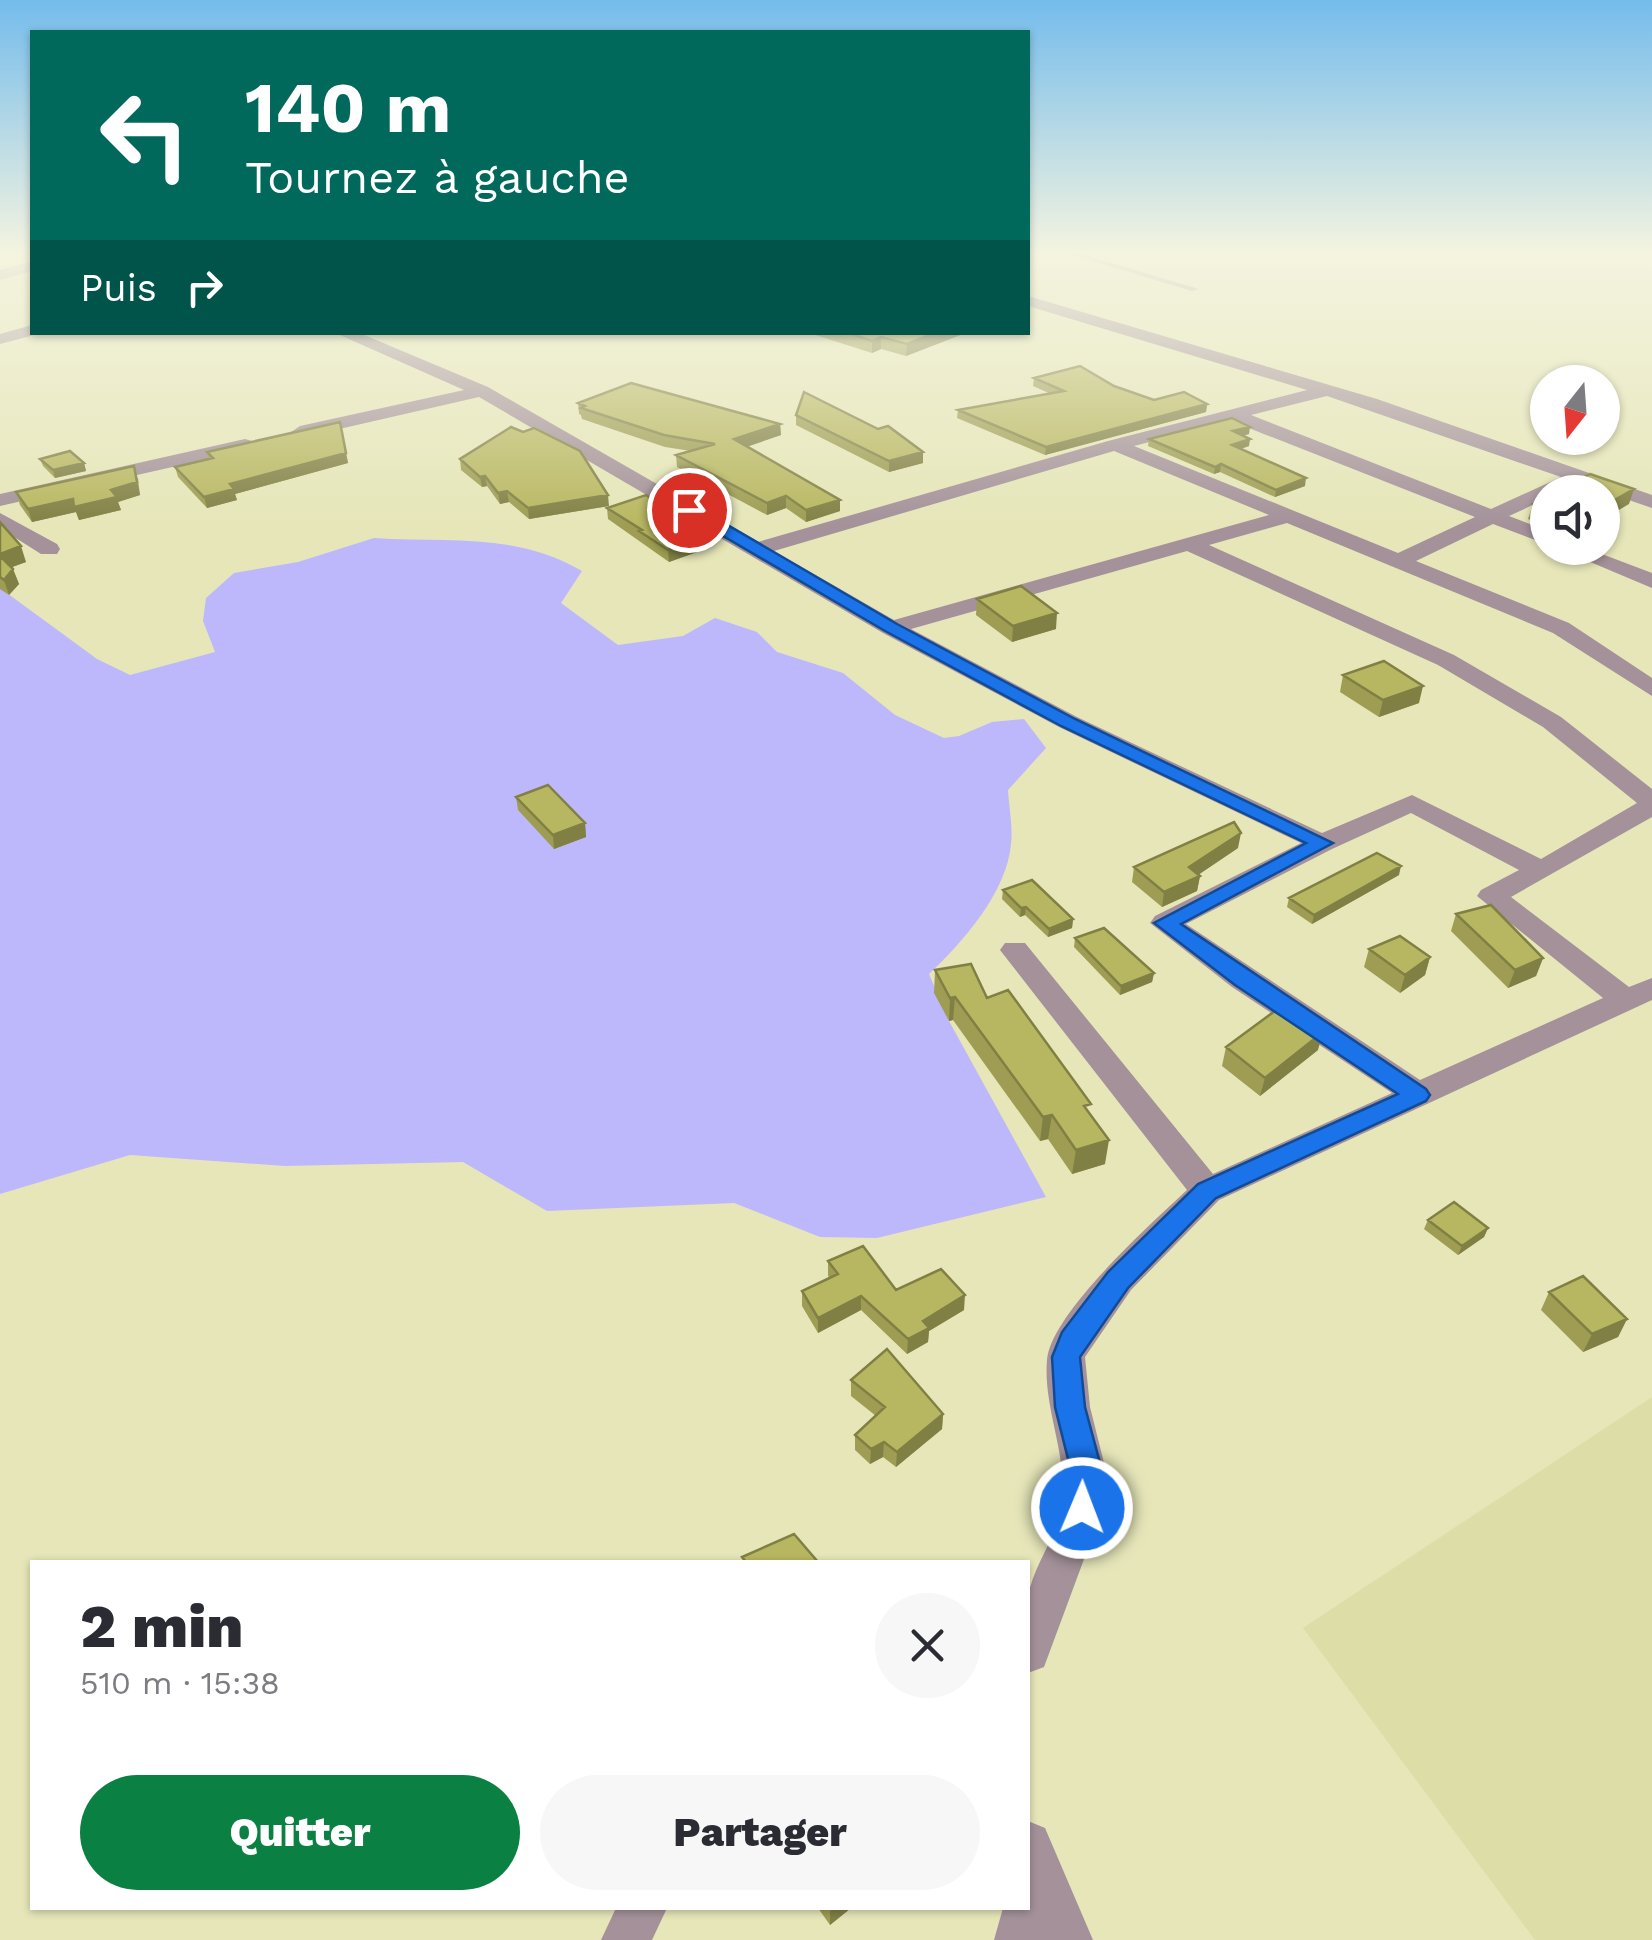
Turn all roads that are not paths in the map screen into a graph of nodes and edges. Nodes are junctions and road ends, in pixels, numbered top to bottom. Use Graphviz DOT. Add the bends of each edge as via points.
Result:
graph roads {
  1 [pos="372,345"];
  2 [pos="1174,345"];
  3 [pos="1327,390"];
  4 [pos="482,391"];
  5 [pos="1234,414"];
  6 [pos="1115,445"];
  7 [pos="1575,475"];
  8 [pos="1620,491"];
  9 [pos="1530,499"];
  10 [pos="0,500"];
  11 [pos="1652,502"];
  12 [pos="1290,516"];
  13 [pos="1491,517"];
  14 [pos="0,519"];
  15 [pos="1530,533"];
  16 [pos="1188,544"];
  17 [pos="50,549"];
  18 [pos="758,549"];
  19 [pos="1398,562"];
  20 [pos="1611,565"];
  21 [pos="1652,581"];
  22 [pos="891,628"];
  23 [pos="1652,689"];
  24 [pos="1652,804"];
  25 [pos="1322,843"];
  26 [pos="1541,870"];
  27 [pos="1014,950"];
  28 [pos="1639,994"];
  29 [pos="1418,1095"];
  30 [pos="1207,1191"];
  31 [pos="1045,1573"];
  32 [pos="1030,1643"];
  33 [pos="1030,1849"];
  34 [pos="641,1910"];
  35 [pos="1028,1910"];
  36 [pos="626,1940"];
  37 [pos="1020,1940"];
  38 [pos="1068,1940"];
  1 -- 4 [label="street"];
  2 -- 3 [label="street"];
  3 -- 5 [label="street"];
  3 -- 7 [label="street"];
  4 -- 10 [label="street"];
  4 -- 18 [label="street"];
  5 -- 6 [label="street"];
  5 -- 13 [label="street"];
  6 -- 12 [label="street"];
  6 -- 18 [label="street"];
  8 -- 11 [label="street"];
  9 -- 13 [label="street"];
  12 -- 16 [label="street"];
  12 -- 19 [label="street"];
  13 -- 15 [label="street"];
  13 -- 19 [label="street"];
  14 -- 17 [label="street"];
  16 -- 22 [label="street"];
  16 -- 24 [label="street" via="1446,660 1552,722"];
  18 -- 22 [label="street"];
  19 -- 23 [label="street" via="1561,628"];
  20 -- 21 [label="street"];
  22 -- 25 [label="street" via="1068,722"];
  24 -- 26 [label="street"];
  25 -- 26 [label="street" via="1412,803"];
  25 -- 29 [label="street" via="1165,923"];
  26 -- 28 [label="street" via="1491,896"];
  27 -- 30 [label="street"];
  28 -- 29 [label="street"];
  29 -- 30 [label="street"];
  30 -- 31 [label="street" via="1118,1280 1072,1340 1066,1384 1084,1463 1082,1508"];
  31 -- 32 [label="street"];
  33 -- 38 [label="street"];
  34 -- 36 [label="street"];
  35 -- 37 [label="street"];
}
